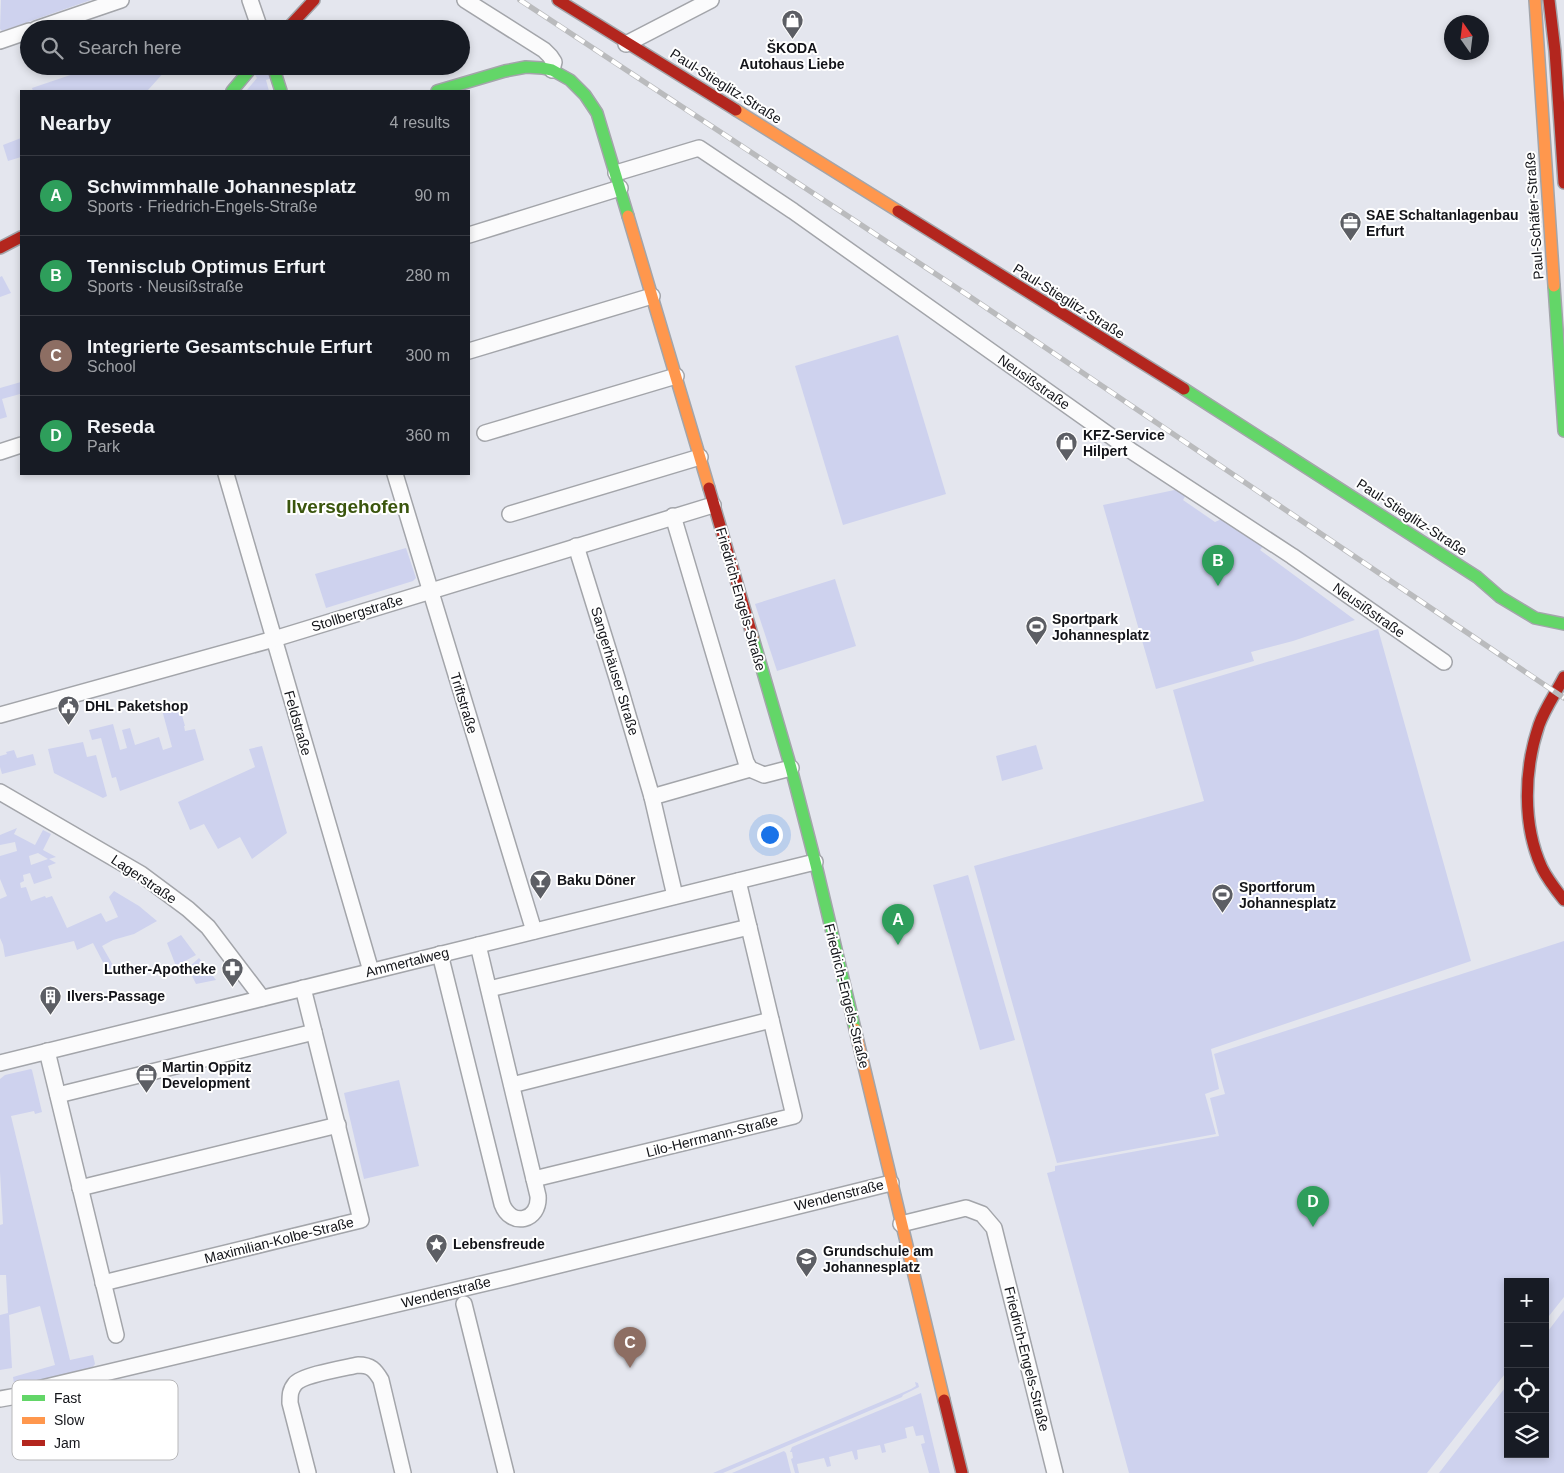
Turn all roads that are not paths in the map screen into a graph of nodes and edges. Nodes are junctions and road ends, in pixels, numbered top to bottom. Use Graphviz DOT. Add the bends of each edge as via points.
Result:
graph roads {
  1 [pos="121,0"];
  2 [pos="250,0"];
  3 [pos="314,0"];
  4 [pos="465,0"];
  5 [pos="558,0"];
  6 [pos="711,0"];
  7 [pos="1534,0"];
  8 [pos="1549,0"];
  9 [pos="62,20"];
  10 [pos="257,20"];
  11 [pos="295,20"];
  12 [pos="20,34"];
  13 [pos="0,41"];
  14 [pos="626,44"];
  15 [pos="552,70"];
  16 [pos="245,75"];
  17 [pos="276,75"];
  18 [pos="233,90"];
  19 [pos="281,90"];
  20 [pos="441,90"];
  21 [pos="616,173"];
  22 [pos="1564,183"];
  23 [pos="620,188"];
  24 [pos="470,235"];
  25 [pos="20,238"];
  26 [pos="0,248"];
  27 [pos="652,296"];
  28 [pos="470,351"];
  29 [pos="676,376"];
  30 [pos="1564,431"];
  31 [pos="485,433"];
  32 [pos="20,446"];
  33 [pos="0,452"];
  34 [pos="700,457"];
  35 [pos="226,475"];
  36 [pos="395,475"];
  37 [pos="713,505"];
  38 [pos="510,514"];
  39 [pos="673,516"];
  40 [pos="576,546"];
  41 [pos="430,592"];
  42 [pos="1564,624"];
  43 [pos="274,638"];
  44 [pos="1444,662"];
  45 [pos="1563,680"];
  46 [pos="0,715"];
  47 [pos="791,768"];
  48 [pos="750,769"];
  49 [pos="0,792"];
  50 [pos="652,797"];
  51 [pos="815,862"];
  52 [pos="738,881"];
  53 [pos="675,896"];
  54 [pos="1564,900"];
  55 [pos="748,927"];
  56 [pos="534,931"];
  57 [pos="478,945"];
  58 [pos="440,954"];
  59 [pos="371,972"];
  60 [pos="303,988"];
  61 [pos="489,989"];
  62 [pos="262,998"];
  63 [pos="771,1020"];
  64 [pos="314,1032"];
  65 [pos="47,1051"];
  66 [pos="0,1063"];
  67 [pos="512,1085"];
  68 [pos="58,1095"];
  69 [pos="338,1125"];
  70 [pos="534,1179"];
  71 [pos="891,1183"];
  72 [pos="80,1188"];
  73 [pos="901,1224"];
  74 [pos="103,1283"];
  75 [pos="464,1304"];
  76 [pos="116,1335"];
  77 [pos="76,1380"];
  78 [pos="308,1473"];
  79 [pos="404,1473"];
  80 [pos="506,1473"];
  81 [pos="962,1473"];
  82 [pos="1055,1473"];
  1 -- 9 [label="street"];
  2 -- 10 [label="street"];
  3 -- 11 [label="street"];
  4 -- 15 [label="street" via="544,50 554,62"];
  5 -- 14 [label="street, Paul-Stieglitz-Straße"];
  6 -- 14 [label="street"];
  7 -- 30 [label="street, Paul-Schäfer-Straße"];
  8 -- 22 [label="street"];
  12 -- 13 [label="street"];
  14 -- 42 [label="street, Paul-Stieglitz-Straße" via="1164,376 1477,577 1505,600 1535,618"];
  15 -- 20 [label="street" via="529,66"];
  15 -- 21 [label="street, Friedrich-Engels-Straße" via="575,83 589,99 597,113"];
  16 -- 18 [label="street"];
  17 -- 19 [label="street"];
  21 -- 23 [label="street, Friedrich-Engels-Straße"];
  21 -- 44 [label="street, Neusißstraße" via="699,148 1133,452 1292,556"];
  23 -- 24 [label="street"];
  23 -- 27 [label="street, Friedrich-Engels-Straße"];
  25 -- 26 [label="street"];
  27 -- 28 [label="street"];
  27 -- 29 [label="street, Friedrich-Engels-Straße"];
  29 -- 31 [label="street"];
  29 -- 34 [label="street, Friedrich-Engels-Straße"];
  32 -- 33 [label="street"];
  34 -- 37 [label="street, Friedrich-Engels-Straße"];
  34 -- 38 [label="street"];
  35 -- 43 [label="street, Feldstraße"];
  36 -- 41 [label="street, Triftstraße"];
  37 -- 39 [label="street, Stollbergstraße"];
  37 -- 47 [label="street, Friedrich-Engels-Straße"];
  39 -- 40 [label="street, Stollbergstraße"];
  39 -- 48 [label="street"];
  40 -- 41 [label="street, Stollbergstraße"];
  40 -- 50 [label="street, Sangerhäuser Straße"];
  41 -- 43 [label="street, Stollbergstraße"];
  41 -- 56 [label="street, Triftstraße"];
  43 -- 46 [label="street, Stollbergstraße"];
  43 -- 59 [label="street, Feldstraße"];
  45 -- 54 [label="street" via="1539,723 1529,766 1527,799 1532,837 1543,868"];
  47 -- 48 [label="street" via="764,775"];
  47 -- 51 [label="street, Friedrich-Engels-Straße"];
  48 -- 50 [label="street"];
  49 -- 62 [label="street, Lagerstraße" via="141,874 188,909 208,927"];
  50 -- 53 [label="street, Sangerhäuser Straße"];
  51 -- 52 [label="street, Ammertalweg"];
  51 -- 71 [label="street, Friedrich-Engels-Straße"];
  52 -- 53 [label="street, Ammertalweg"];
  52 -- 55 [label="street, Lilo-Herrmann-Straße"];
  53 -- 56 [label="street, Ammertalweg"];
  55 -- 61 [label="street"];
  55 -- 63 [label="street, Lilo-Herrmann-Straße"];
  56 -- 57 [label="street, Ammertalweg"];
  57 -- 58 [label="street, Ammertalweg"];
  57 -- 61 [label="street"];
  58 -- 59 [label="street, Ammertalweg"];
  58 -- 70 [label="street" via="502,1204 508,1214 518,1219 534,1212 538,1202"];
  59 -- 60 [label="street, Ammertalweg"];
  60 -- 62 [label="street, Ammertalweg"];
  60 -- 64 [label="street, Maximilian-Kolbe-Straße"];
  61 -- 67 [label="street"];
  62 -- 65 [label="street, Ammertalweg"];
  63 -- 67 [label="street"];
  63 -- 70 [label="street, Lilo-Herrmann-Straße" via="794,1116"];
  64 -- 68 [label="street"];
  64 -- 69 [label="street, Maximilian-Kolbe-Straße"];
  65 -- 66 [label="street, Ammertalweg"];
  65 -- 68 [label="street"];
  67 -- 70 [label="street"];
  68 -- 72 [label="street"];
  69 -- 72 [label="street"];
  69 -- 74 [label="street, Maximilian-Kolbe-Straße" via="361,1220"];
  71 -- 73 [label="street, Friedrich-Engels-Straße"];
  71 -- 77 [label="street, Wendenstraße"];
  72 -- 74 [label="street"];
  73 -- 81 [label="street, Friedrich-Engels-Straße"];
  73 -- 82 [label="street, Friedrich-Engels-Straße" via="966,1208 982,1214 994,1228"];
  74 -- 76 [label="street"];
  75 -- 80 [label="street, Wendenstraße"];
  78 -- 79 [label="street" via="290,1403 290,1391 296,1382 309,1376 358,1364 375,1370 381,1380"];
}
